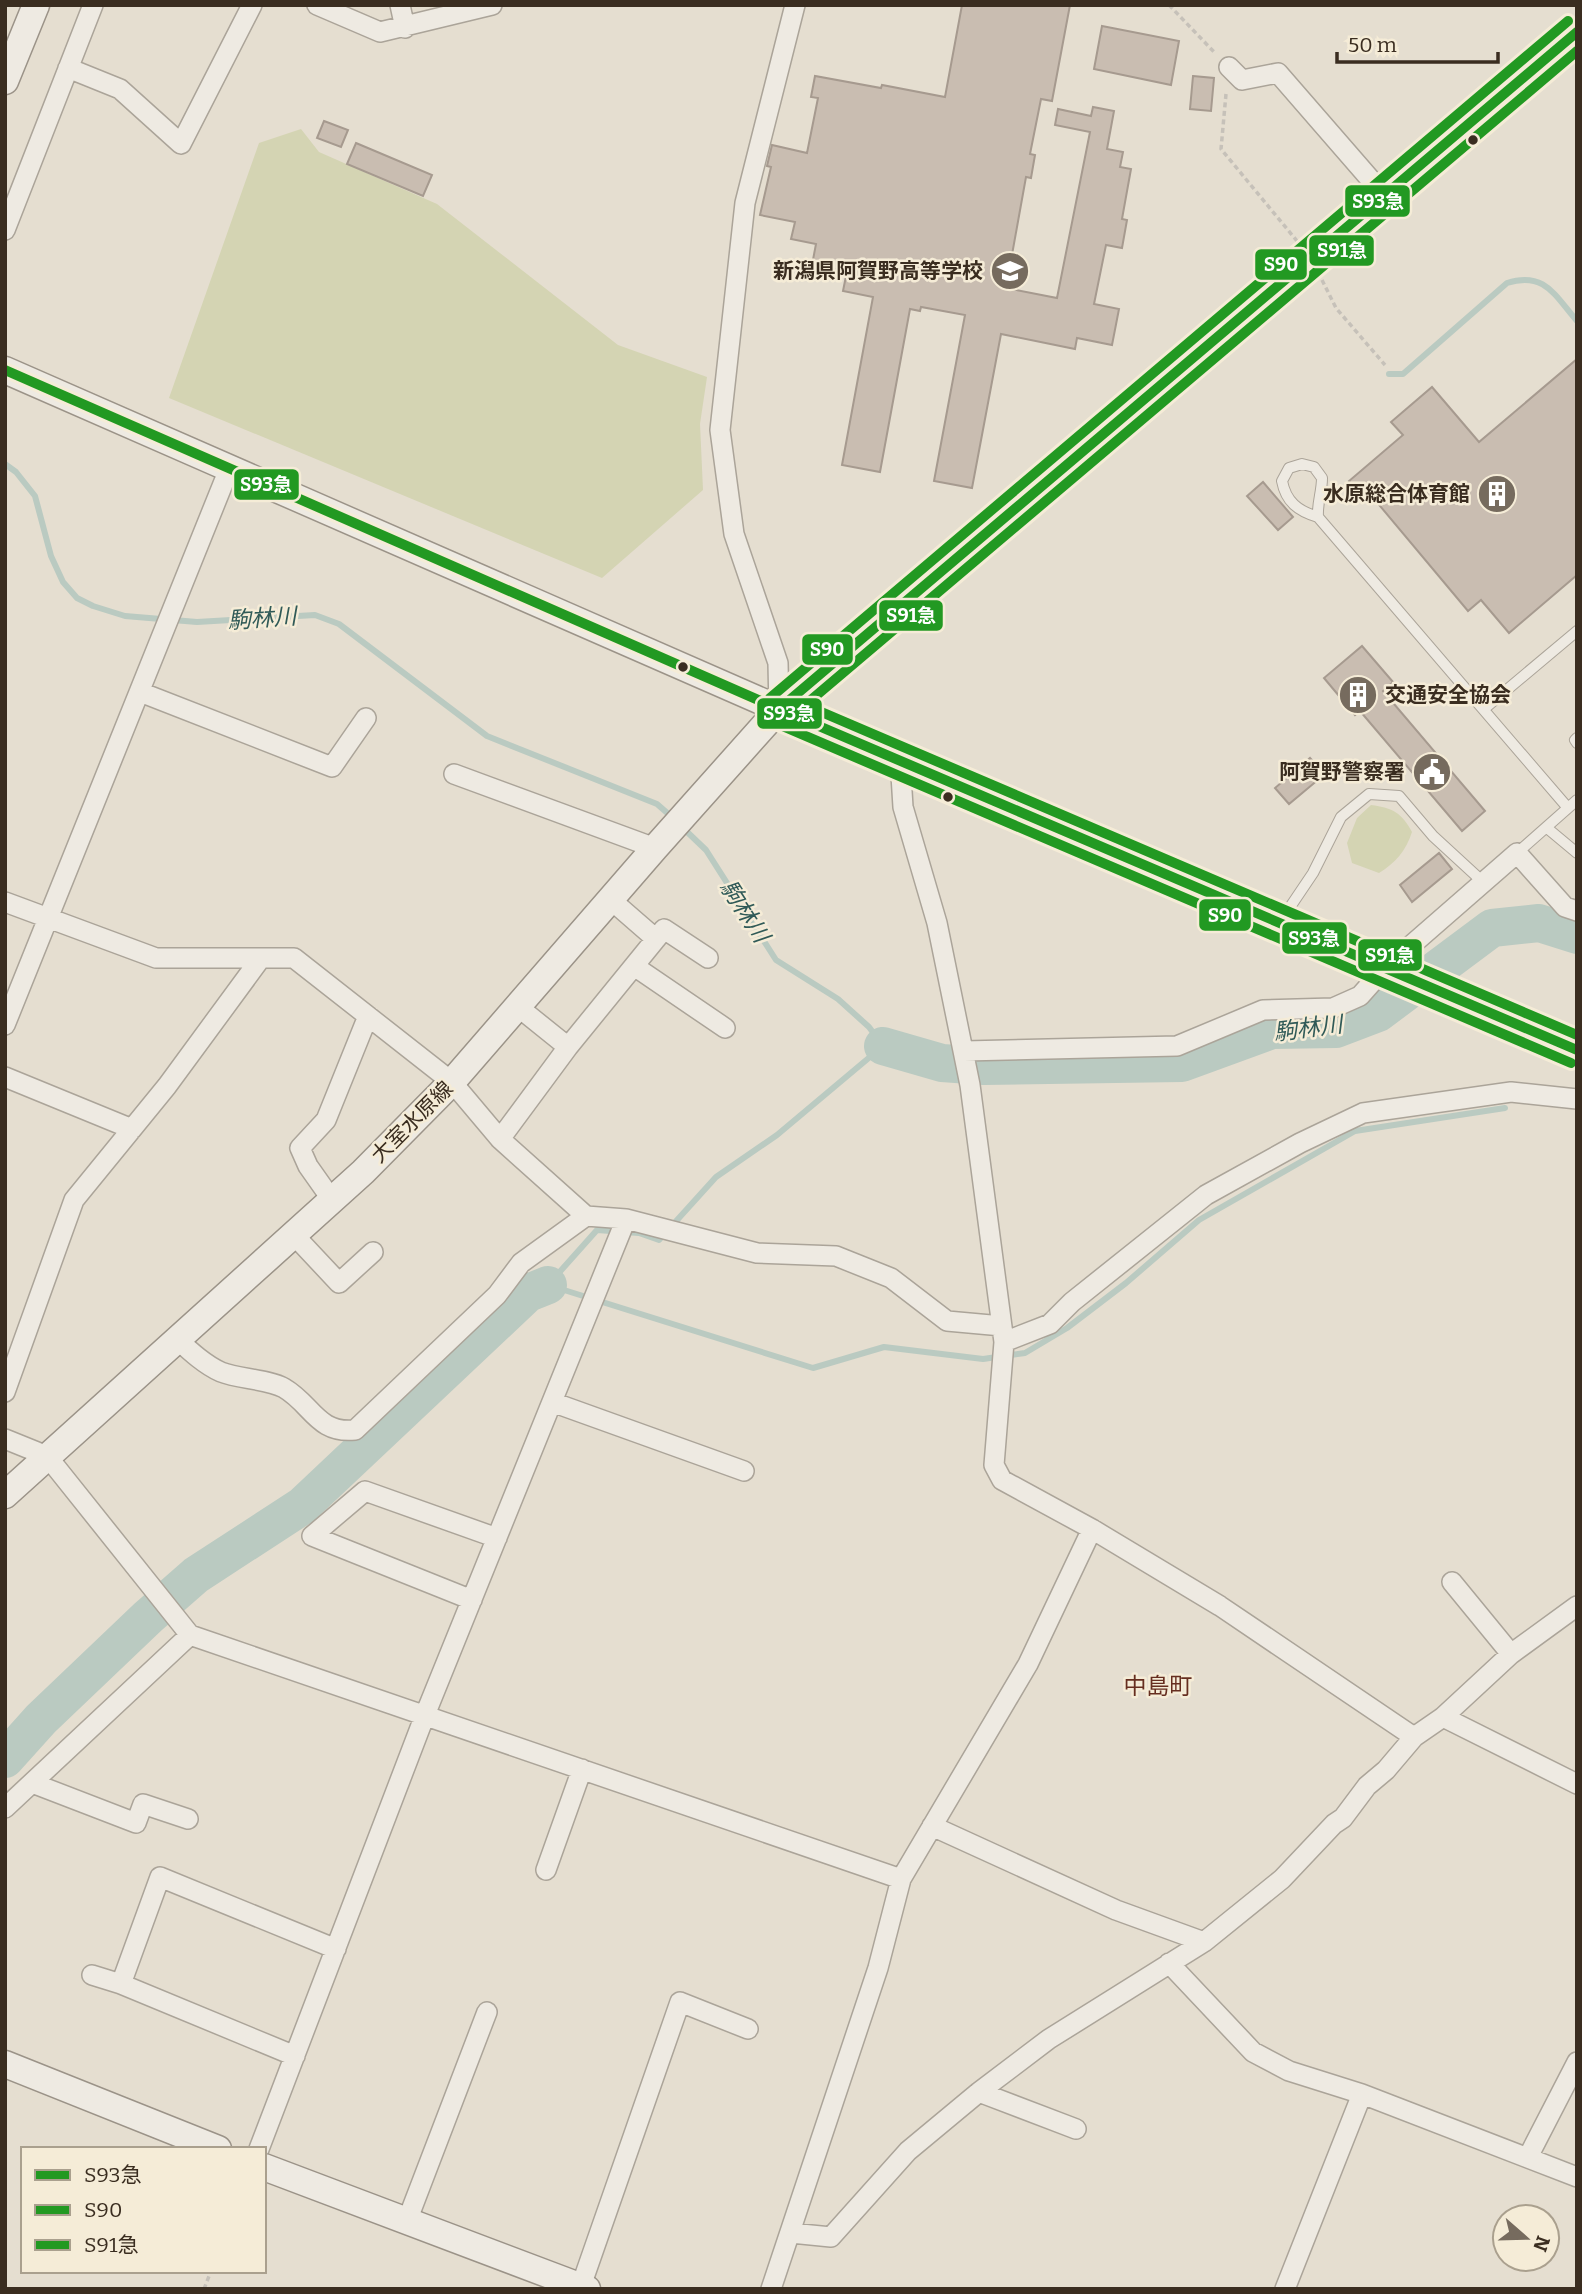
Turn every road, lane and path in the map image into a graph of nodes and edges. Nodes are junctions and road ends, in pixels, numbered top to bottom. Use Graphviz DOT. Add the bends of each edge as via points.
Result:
graph roads {
  1 [pos="36,5"];
  2 [pos="93,5"];
  3 [pos="252,5"];
  4 [pos="317,5"];
  5 [pos="400,5"];
  6 [pos="492,5"];
  7 [pos="795,5"];
  8 [pos="1169,5"];
  9 [pos="405,28"];
  10 [pos="1577,32"];
  11 [pos="1229,67"];
  12 [pos="68,68"];
  13 [pos="5,81"];
  14 [pos="1384,195"];
  15 [pos="5,230"];
  16 [pos="1311,257"];
  17 [pos="1385,365"];
  18 [pos="6,373"];
  19 [pos="229,470"];
  20 [pos="1318,517"];
  21 [pos="1577,631"];
  22 [pos="140,692"];
  23 [pos="779,709"];
  24 [pos="1485,709"];
  25 [pos="366,718"];
  26 [pos="900,759"];
  27 [pos="454,774"];
  28 [pos="1577,800"];
  29 [pos="1568,808"];
  30 [pos="1547,828"];
  31 [pos="655,848"];
  32 [pos="1517,853"];
  33 [pos="1577,853"];
  34 [pos="1483,882"];
  35 [pos="610,899"];
  36 [pos="5,902"];
  37 [pos="1577,911"];
  38 [pos="48,918"];
  39 [pos="1279,922"];
  40 [pos="656,939"];
  41 [pos="261,958"];
  42 [pos="708,958"];
  43 [pos="634,965"];
  44 [pos="1391,972"];
  45 [pos="517,1006"];
  46 [pos="368,1016"];
  47 [pos="5,1025"];
  48 [pos="725,1028"];
  49 [pos="568,1047"];
  50 [pos="1577,1050"];
  51 [pos="964,1051"];
  52 [pos="5,1077"];
  53 [pos="452,1082"];
  54 [pos="1577,1099"];
  55 [pos="132,1129"];
  56 [pos="500,1139"];
  57 [pos="332,1200"];
  58 [pos="586,1216"];
  59 [pos="626,1219"];
  60 [pos="294,1235"];
  61 [pos="373,1252"];
  62 [pos="1003,1334"];
  63 [pos="177,1339"];
  64 [pos="5,1392"];
  65 [pos="552,1402"];
  66 [pos="5,1438"];
  67 [pos="47,1456"];
  68 [pos="744,1471"];
  69 [pos="5,1495"];
  70 [pos="1092,1529"];
  71 [pos="497,1538"];
  72 [pos="1452,1582"];
  73 [pos="472,1600"];
  74 [pos="1577,1606"];
  75 [pos="190,1635"];
  76 [pos="1511,1654"];
  77 [pos="425,1715"];
  78 [pos="1443,1717"];
  79 [pos="1414,1737"];
  80 [pos="582,1769"];
  81 [pos="32,1783"];
  82 [pos="1577,1784"];
  83 [pos="5,1808"];
  84 [pos="188,1819"];
  85 [pos="932,1826"];
  86 [pos="546,1870"];
  87 [pos="901,1878"];
  88 [pos="1204,1942"];
  89 [pos="336,1949"];
  90 [pos="1169,1963"];
  91 [pos="92,1975"];
  92 [pos="121,1984"];
  93 [pos="486,2012"];
  94 [pos="748,2029"];
  95 [pos="295,2056"];
  96 [pos="1577,2062"];
  97 [pos="5,2064"];
  98 [pos="979,2092"];
  99 [pos="1362,2094"];
  100 [pos="1076,2129"];
  101 [pos="213,2147"];
  102 [pos="260,2147"];
  103 [pos="1528,2157"];
  104 [pos="266,2168"];
  105 [pos="1577,2177"];
  106 [pos="407,2221"];
  107 [pos="791,2233"];
  108 [pos="584,2287"];
  109 [pos="771,2289"];
  110 [pos="1285,2289"];
  1 -- 13 [label="main road"];
  2 -- 12 [label="street"];
  3 -- 12 [label="street" via="181,144 120,89"];
  4 -- 9 [label="street" via="380,33"];
  5 -- 9 [label="street"];
  6 -- 9 [label="street"];
  7 -- 23 [label="street" via="745,203 720,430 734,534 778,663"];
  8 -- 11 [label="path"];
  10 -- 14 [label="main road, 大室水原線"];
  11 -- 14 [label="street" via="1242,80 1278,73"];
  11 -- 16 [label="path" via="1221,149"];
  12 -- 15 [label="street"];
  14 -- 16 [label="main road, 大室水原線"];
  16 -- 17 [label="path" via="1336,308"];
  16 -- 23 [label="main road, 大室水原線"];
  18 -- 19 [label="main road"];
  19 -- 22 [label="street"];
  19 -- 23 [label="main road"];
  20 -- 20 [label="lane" via="1294,506 1285,495 1282,481 1289,468 1314,467 1322,478"];
  20 -- 24 [label="lane"];
  21 -- 24 [label="lane"];
  22 -- 25 [label="street" via="332,767"];
  22 -- 38 [label="street"];
  23 -- 26 [label="main road"];
  23 -- 31 [label="main road, 大室水原線"];
  24 -- 29 [label="lane"];
  26 -- 39 [label="main road"];
  26 -- 51 [label="street" via="903,807 937,923"];
  27 -- 31 [label="street"];
  28 -- 29 [label="lane"];
  29 -- 30 [label="lane"];
  30 -- 32 [label="lane"];
  30 -- 33 [label="lane"];
  31 -- 35 [label="main road, 大室水原線"];
  32 -- 34 [label="street"];
  32 -- 37 [label="street" via="1564,907"];
  34 -- 39 [label="lane" via="1433,836 1399,796 1369,793 1341,817 1313,873"];
  34 -- 44 [label="street"];
  35 -- 40 [label="street"];
  35 -- 45 [label="main road, 大室水原線"];
  36 -- 38 [label="street"];
  38 -- 41 [label="street" via="156,958"];
  38 -- 47 [label="street"];
  39 -- 44 [label="main road"];
  40 -- 42 [label="street" via="664,929"];
  40 -- 43 [label="street"];
  41 -- 46 [label="street" via="294,958"];
  41 -- 55 [label="street"];
  43 -- 48 [label="street"];
  43 -- 49 [label="street"];
  44 -- 50 [label="main road"];
  44 -- 51 [label="street" via="1360,996 1333,1008 1263,1010 1177,1046"];
  45 -- 49 [label="street"];
  45 -- 53 [label="main road, 大室水原線"];
  46 -- 53 [label="street"];
  46 -- 57 [label="street" via="326,1120 300,1148"];
  49 -- 56 [label="street"];
  51 -- 62 [label="street"];
  52 -- 55 [label="street"];
  53 -- 56 [label="street"];
  53 -- 57 [label="main road, 大室水原線"];
  54 -- 62 [label="street" via="1511,1093 1363,1113 1206,1195 1050,1324"];
  55 -- 64 [label="street" via="74,1199"];
  56 -- 58 [label="street"];
  57 -- 60 [label="main road, 大室水原線"];
  58 -- 59 [label="street"];
  58 -- 63 [label="street" via="521,1263 497,1295 355,1430 327,1427 283,1387 220,1371"];
  59 -- 62 [label="street" via="757,1253 836,1256 891,1278 947,1321"];
  59 -- 65 [label="street"];
  60 -- 61 [label="street" via="339,1283"];
  60 -- 63 [label="main road, 大室水原線"];
  62 -- 70 [label="street" via="994,1465 1002,1480"];
  63 -- 67 [label="main road, 大室水原線"];
  65 -- 68 [label="street"];
  65 -- 71 [label="street"];
  66 -- 67 [label="street"];
  67 -- 69 [label="main road, 大室水原線"];
  67 -- 75 [label="street"];
  70 -- 79 [label="street" via="1220,1606"];
  70 -- 85 [label="street" via="1028,1664"];
  71 -- 73 [label="street"];
  71 -- 73 [label="street" via="365,1491 312,1536"];
  72 -- 76 [label="street"];
  73 -- 77 [label="street"];
  74 -- 76 [label="street"];
  75 -- 77 [label="street"];
  75 -- 81 [label="street"];
  76 -- 78 [label="street"];
  77 -- 80 [label="street"];
  77 -- 89 [label="street"];
  78 -- 79 [label="street"];
  78 -- 82 [label="street"];
  79 -- 88 [label="street" via="1282,1879"];
  80 -- 86 [label="street"];
  80 -- 87 [label="street"];
  81 -- 83 [label="street"];
  81 -- 84 [label="street" via="136,1823 143,1804"];
  85 -- 87 [label="street"];
  85 -- 88 [label="street" via="1116,1910"];
  87 -- 107 [label="street" via="878,1968"];
  88 -- 90 [label="street"];
  89 -- 92 [label="street" via="160,1877"];
  89 -- 95 [label="street"];
  90 -- 98 [label="street" via="1049,2039"];
  90 -- 99 [label="street" via="1253,2052 1289,2071"];
  91 -- 92 [label="street"];
  92 -- 95 [label="street"];
  93 -- 106 [label="street"];
  94 -- 108 [label="street" via="680,2002"];
  95 -- 102 [label="street"];
  96 -- 103 [label="street"];
  97 -- 101 [label="main road"];
  98 -- 100 [label="street"];
  98 -- 107 [label="street" via="908,2151 831,2237"];
  99 -- 103 [label="street"];
  99 -- 110 [label="street"];
  103 -- 105 [label="street"];
  104 -- 106 [label="main road"];
  106 -- 108 [label="main road"];
  107 -- 109 [label="street"];
}
